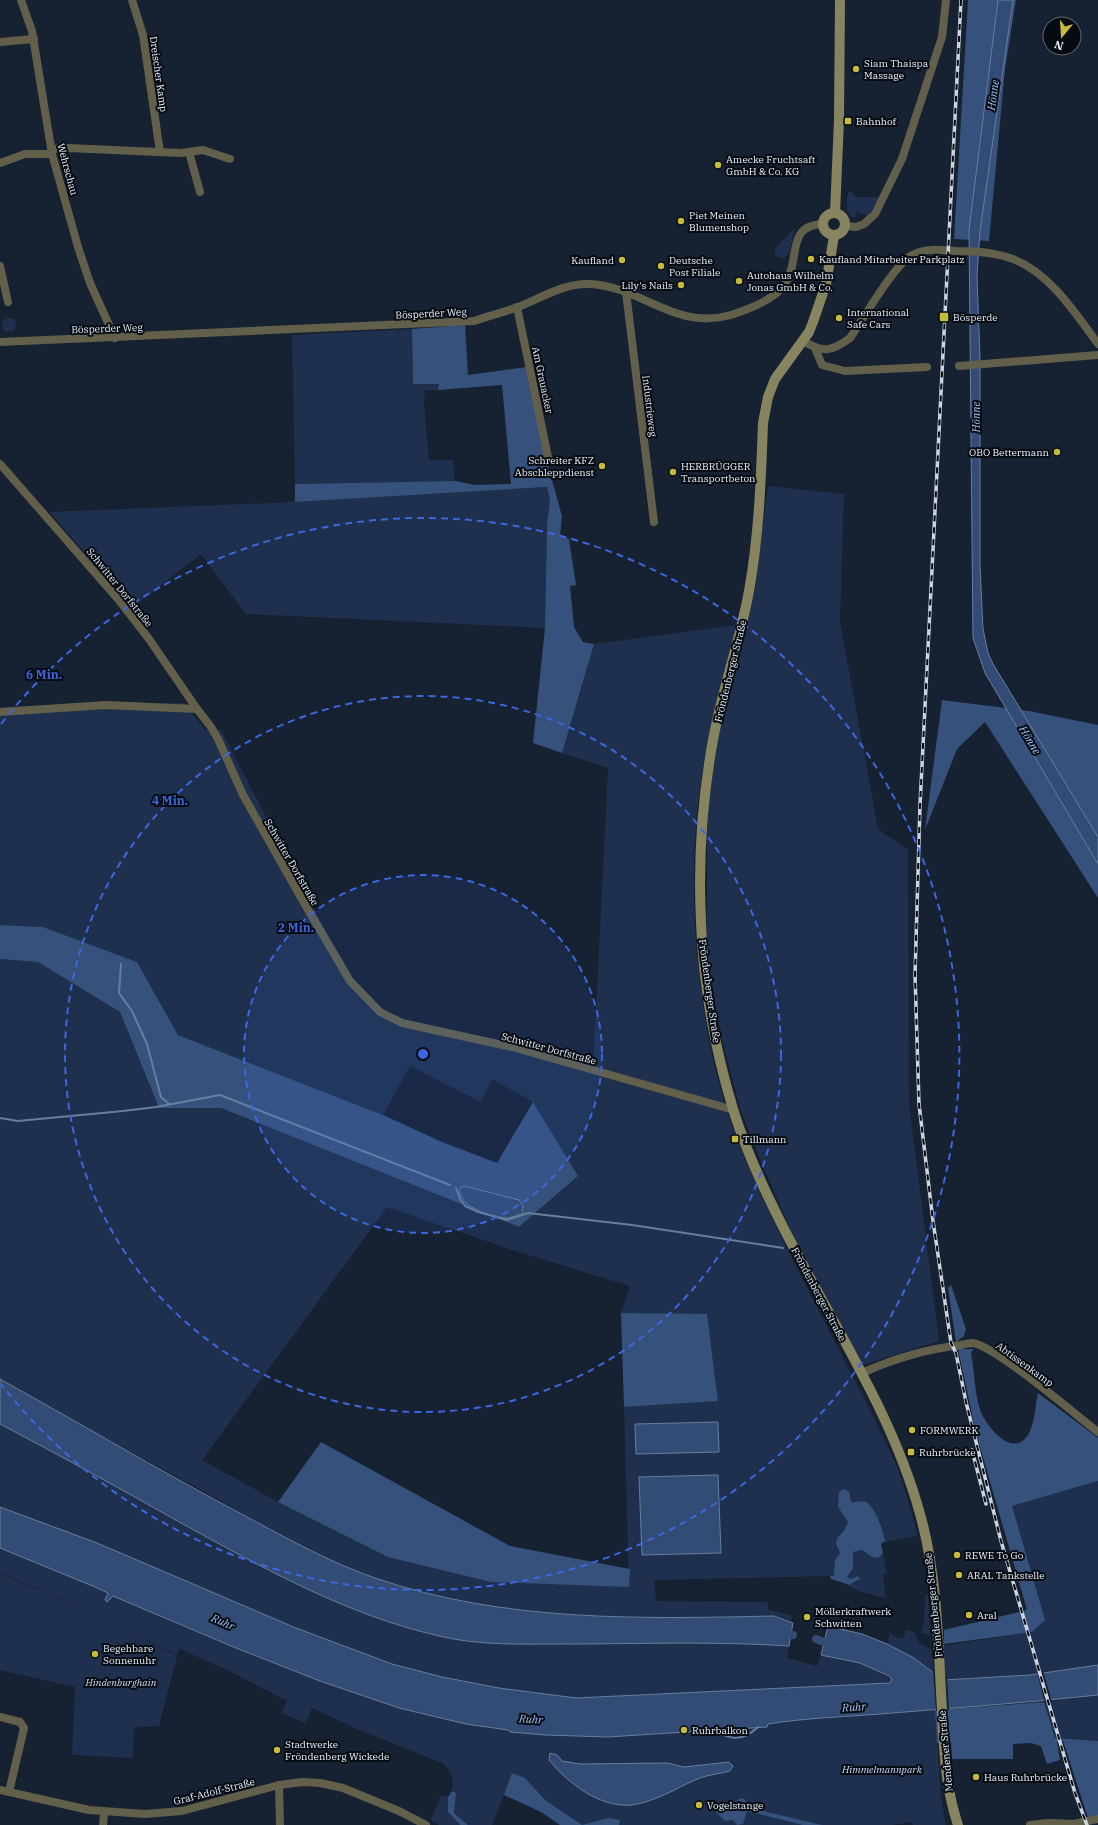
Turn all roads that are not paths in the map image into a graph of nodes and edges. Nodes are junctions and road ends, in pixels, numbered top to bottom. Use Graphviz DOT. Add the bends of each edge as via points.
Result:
graph roads {
  1 [pos="21,0"];
  2 [pos="132,0"];
  3 [pos="840,0"];
  4 [pos="946,0"];
  5 [pos="34,39"];
  6 [pos="0,42"];
  7 [pos="52,152"];
  8 [pos="160,152"];
  9 [pos="189,152"];
  10 [pos="230,159"];
  11 [pos="0,163"];
  12 [pos="200,192"];
  13 [pos="834,213"];
  14 [pos="823,224"];
  15 [pos="846,226"];
  16 [pos="834,236"];
  17 [pos="0,266"];
  18 [pos="626,292"];
  19 [pos="8,302"];
  20 [pos="517,307"];
  21 [pos="115,338"];
  22 [pos="803,341"];
  23 [pos="0,342"];
  24 [pos="1098,344"];
  25 [pos="815,348"];
  26 [pos="1098,355"];
  27 [pos="963,366"];
  28 [pos="927,368"];
  29 [pos="548,457"];
  30 [pos="0,464"];
  31 [pos="654,522"];
  32 [pos="197,709"];
  33 [pos="0,712"];
  34 [pos="734,1110"];
  35 [pos="862,1373"];
  36 [pos="1098,1432"];
  37 [pos="941,1700"];
  38 [pos="0,1717"];
  39 [pos="279,1785"];
  40 [pos="0,1790"];
  41 [pos="9,1792"];
  42 [pos="104,1812"];
  43 [pos="1098,1819"];
  44 [pos="103,1825"];
  45 [pos="280,1825"];
  46 [pos="426,1825"];
  47 [pos="958,1825"];
  48 [pos="1030,1825"];
  1 -- 5 [label="street, Wehrschau"];
  2 -- 8 [label="street, Dreischer Kamp" via="143,35"];
  3 -- 13 [label="main road"];
  4 -- 15 [label="street" via="942,36 902,159 875,214 864,224 856,227"];
  5 -- 6 [label="street"];
  5 -- 7 [label="street, Wehrschau"];
  7 -- 8 [label="street" via="68,148"];
  7 -- 11 [label="street" via="25,154"];
  7 -- 21 [label="street, Wehrschau" via="84,267"];
  8 -- 9 [label="street"];
  9 -- 10 [label="street" via="203,150"];
  9 -- 12 [label="street"];
  13 -- 14 [label="main road" via="828,214"];
  13 -- 15 [label="main road" via="843,217"];
  14 -- 16 [label="main road" via="827,233"];
  14 -- 18 [label="street, Bösperder Weg" via="808,226 800,233 790,276 778,292 732,315 694,319 670,312"];
  15 -- 16 [label="main road" via="842,233"];
  16 -- 22 [label="main road, Fröndenberger Straße" via="823,294 812,326"];
  17 -- 19 [label="street"];
  18 -- 20 [label="street, Bösperder Weg" via="597,284 576,284"];
  18 -- 31 [label="street, Industrieweg"];
  20 -- 21 [label="street, Bösperder Weg" via="474,321"];
  20 -- 29 [label="street, Am Grauacker"];
  21 -- 23 [label="street, Bösperder Weg"];
  22 -- 25 [label="street"];
  22 -- 34 [label="main road, Fröndenberger Straße" via="775,379 766,405 750,590 714,736 702,819 700,886 703,959 717,1047"];
  24 -- 25 [label="street" via="1057,291 1035,271 1014,259 986,252 926,249 909,257 898,269 850,338 831,349"];
  25 -- 28 [label="street" via="822,365 845,371"];
  26 -- 27 [label="street"];
  30 -- 32 [label="street, Schwitter Dorfstraße" via="118,599"];
  32 -- 33 [label="street" via="106,705"];
  32 -- 34 [label="street, Schwitter Dorfstraße" via="218,739 243,795 350,981 380,1012 402,1023 512,1047"];
  34 -- 35 [label="main road, Fröndenberger Straße" via="760,1179 793,1247"];
  35 -- 36 [label="street, Abtissenkamp" via="929,1351 973,1343 988,1349 1013,1366"];
  35 -- 37 [label="main road, Fröndenberger Straße" via="901,1454 921,1516 934,1588"];
  37 -- 47 [label="main road, Mendener Straße" via="949,1799"];
  38 -- 41 [label="street" via="20,1722 24,1728"];
  39 -- 42 [label="street, Graf-Adolf-Straße" via="182,1811 145,1814"];
  39 -- 45 [label="street"];
  39 -- 46 [label="street, Graf-Adolf-Straße" via="311,1782 335,1785"];
  40 -- 41 [label="street, Graf-Adolf-Straße"];
  41 -- 42 [label="street, Graf-Adolf-Straße"];
  42 -- 44 [label="street"];
  43 -- 48 [label="street" via="1073,1824"];
}
